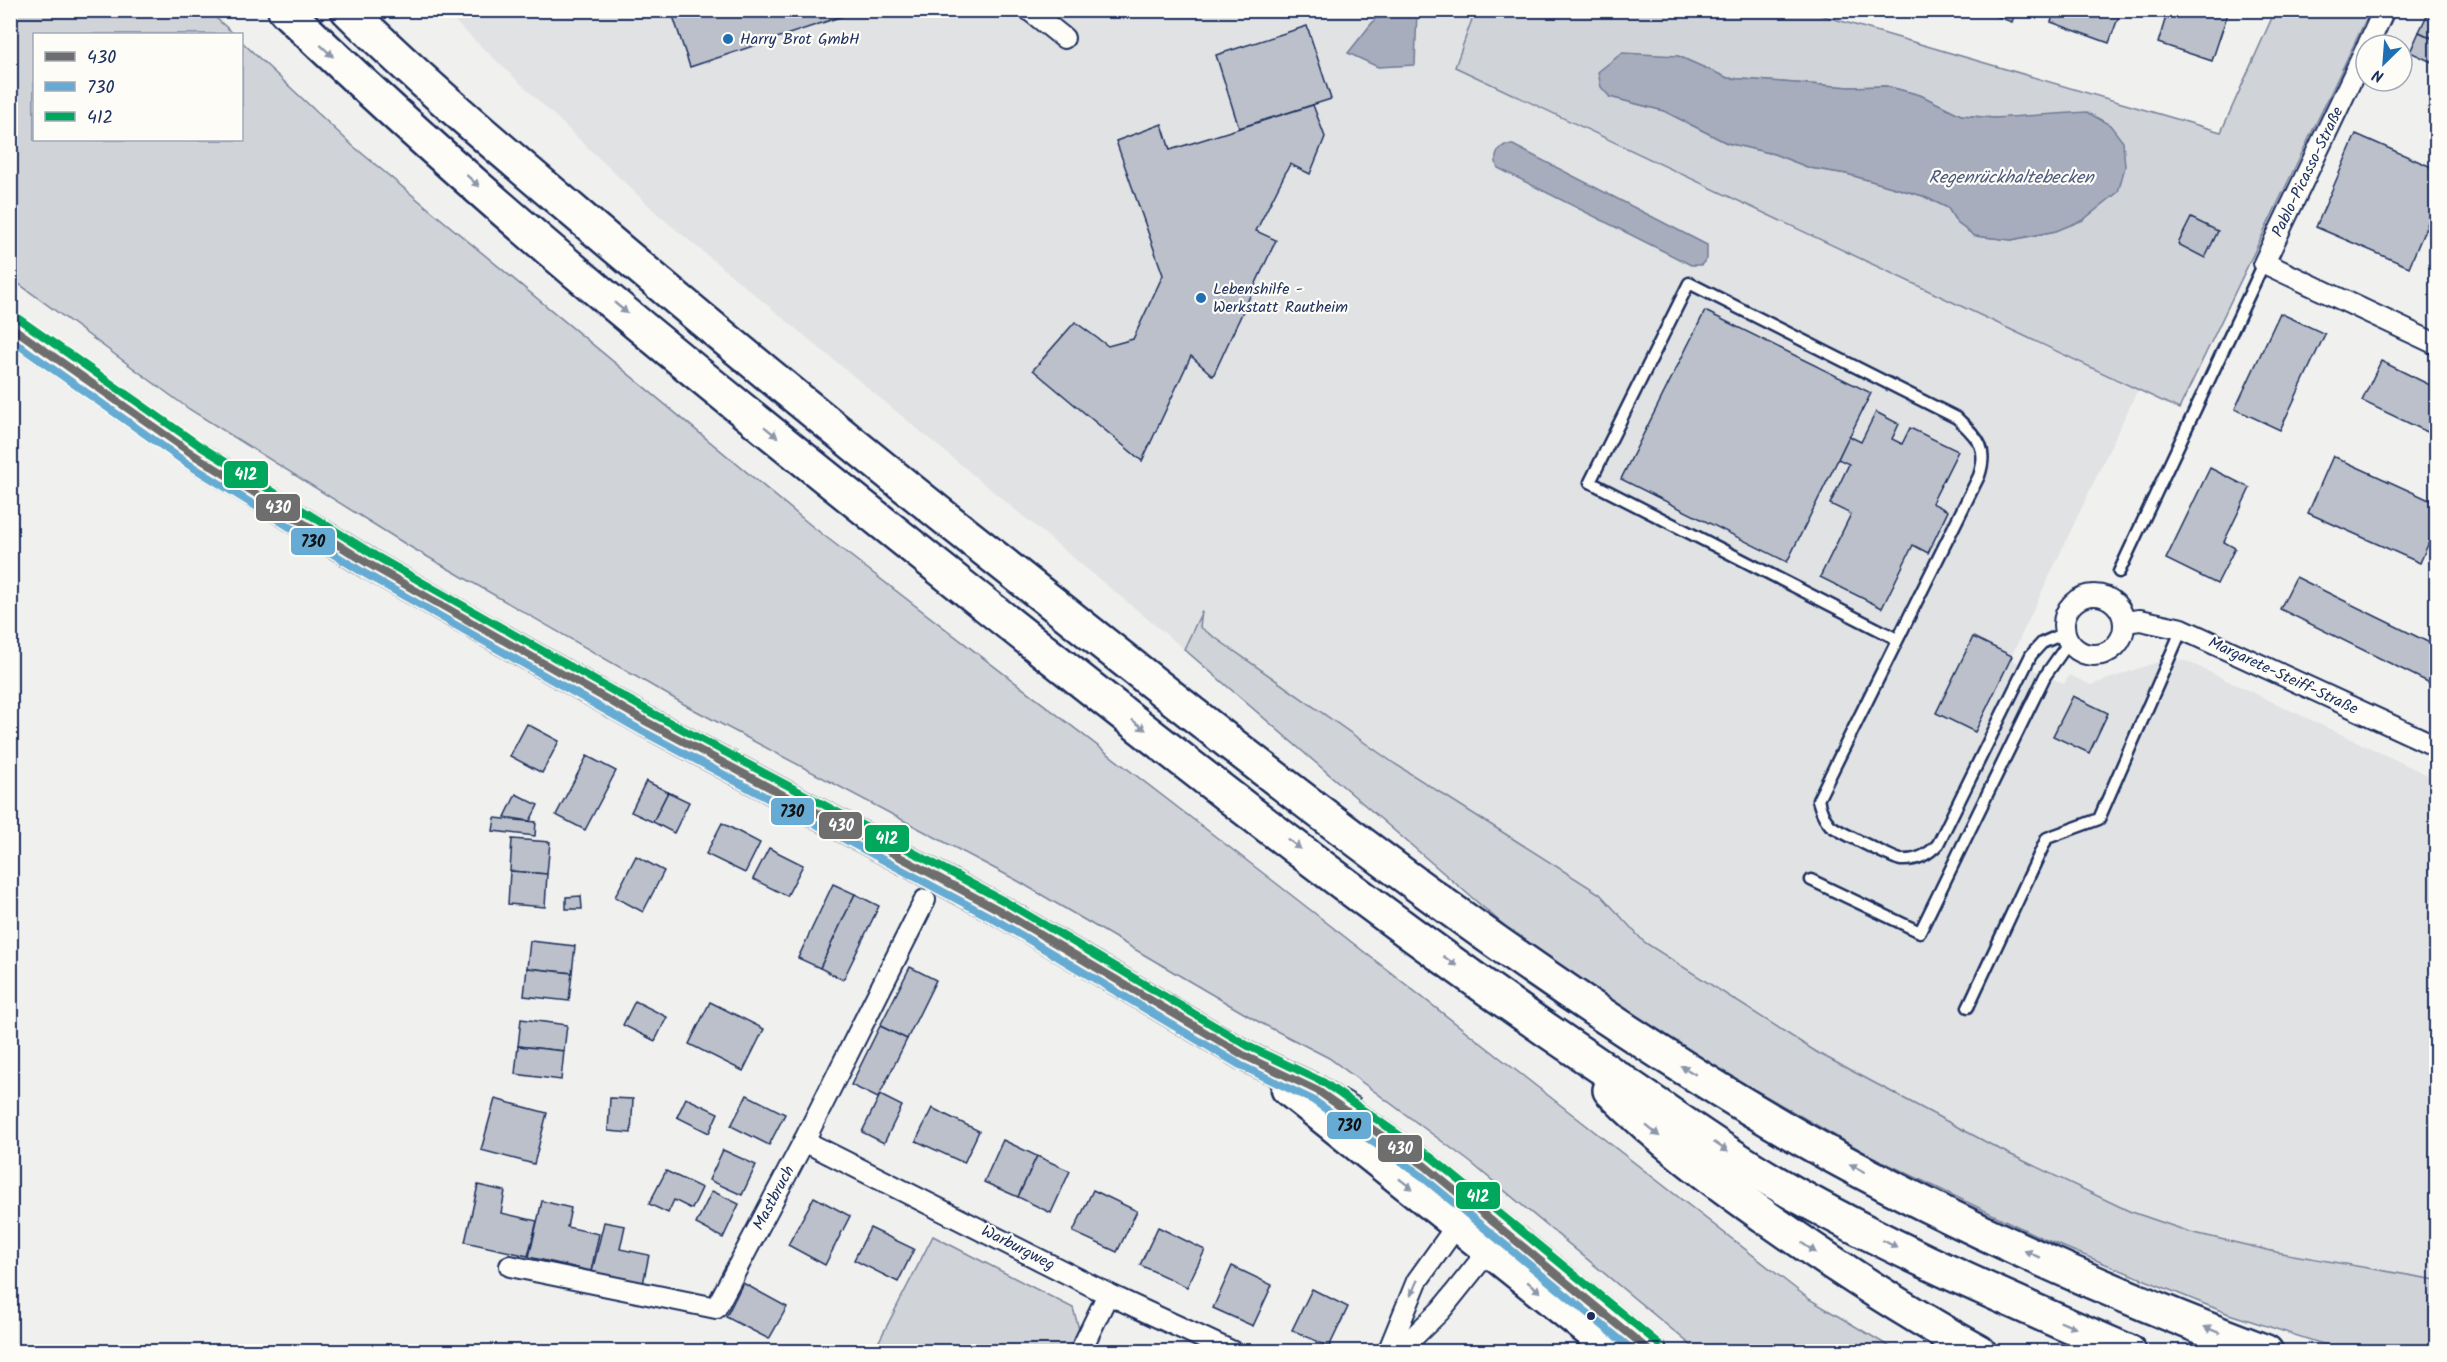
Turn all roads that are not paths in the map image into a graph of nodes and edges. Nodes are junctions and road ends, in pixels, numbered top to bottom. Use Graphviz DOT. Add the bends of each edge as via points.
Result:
graph roads {
  1 [pos="285,10"];
  2 [pos="348,10"];
  3 [pos="1029,10"];
  4 [pos="2384,10"];
  5 [pos="2373,33"];
  6 [pos="1064,38"];
  7 [pos="2354,74"];
  8 [pos="2264,263"];
  9 [pos="10,326"];
  10 [pos="2436,344"];
  11 [pos="2119,572"];
  12 [pos="2125,622"];
  13 [pos="2182,629"];
  14 [pos="2067,638"];
  15 [pos="1897,639"];
  16 [pos="2436,746"];
  17 [pos="1811,880"];
  18 [pos="925,900"];
  19 [pos="1968,1007"];
  20 [pos="1568,1045"];
  21 [pos="1245,1056"];
  22 [pos="804,1142"];
  23 [pos="1497,1222"];
  24 [pos="1457,1225"];
  25 [pos="1489,1250"];
  26 [pos="510,1266"];
  27 [pos="1108,1294"];
  28 [pos="1080,1352"];
  29 [pos="1233,1352"];
  30 [pos="1388,1352"];
  31 [pos="1398,1352"];
  32 [pos="1612,1352"];
  33 [pos="1652,1352"];
  34 [pos="1979,1352"];
  35 [pos="2130,1352"];
  36 [pos="2266,1352"];
  1 -- 20 [label="highway, one-way" via="501,206 862,507 1092,690 1398,924"];
  36 -- 2 [label="highway, one-way" via="2044,1260 1924,1203 1806,1141 1671,1060 1545,975 1255,764 898,481 529,174"];
  3 -- 6 [label="street"];
  4 -- 5 [label="street, Pablo-Picasso-Straße"];
  7 -- 8 [label="street, Pablo-Picasso-Straße"];
  8 -- 10 [label="street"];
  8 -- 11 [label="lane"];
  9 -- 21 [label="street" via="194,455 369,564 647,722 999,910"];
  12 -- 13 [label="street, Margarete-Steiff-Straße" via="2140,620"];
  12 -- 14 [label="street" via="2120,641 2105,653 2085,654"];
  12 -- 14 [label="street" via="2122,612 2108,597 2088,594 2071,604 2064,623"];
  13 -- 16 [label="street, Margarete-Steiff-Straße"];
  13 -- 19 [label="lane" via="2099,819 2047,838"];
  14 -- 15 [label="lane" via="2042,643 2031,655 1938,844 1919,859 1900,860 1832,827 1818,800"];
  14 -- 17 [label="lane" via="1920,932"];
  15 -- 15 [label="lane" via="1979,476 1983,448 1957,418 1689,283 1590,482"];
  18 -- 22 [label="street, Mastbruch"];
  20 -- 34 [label="highway, one-way" via="1637,1118 1718,1183 1837,1267"];
  20 -- 35 [label="highway, one-way" via="1774,1182 1898,1247"];
  21 -- 23 [label="street" via="1318,1091"];
  21 -- 24 [label="street, one-way"];
  22 -- 26 [label="street, Mastbruch" via="716,1308"];
  22 -- 27 [label="street, Warburgweg"];
  23 -- 24 [label="street"];
  23 -- 25 [label="street"];
  23 -- 33 [label="street"];
  24 -- 25 [label="street"];
  24 -- 30 [label="street, one-way" via="1417,1281"];
  25 -- 31 [label="street" via="1441,1310"];
  25 -- 32 [label="street, one-way"];
  27 -- 28 [label="street"];
  27 -- 29 [label="street, Warburgweg"];
}
